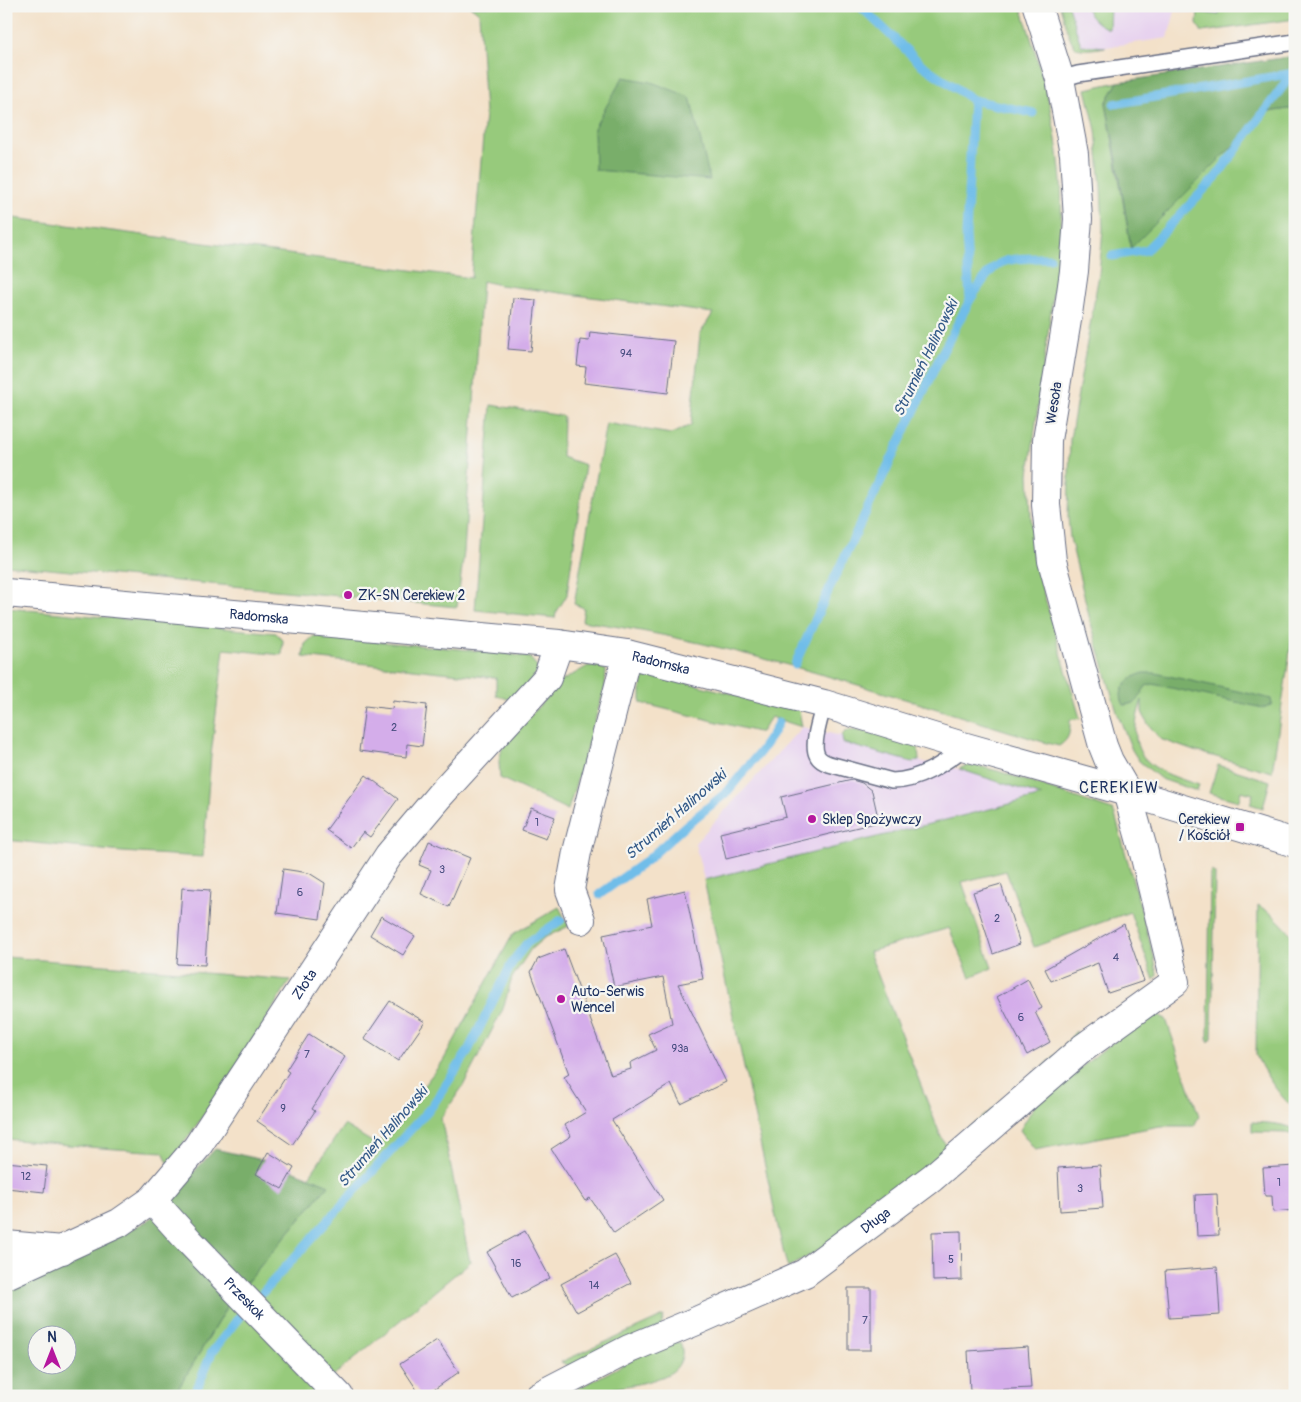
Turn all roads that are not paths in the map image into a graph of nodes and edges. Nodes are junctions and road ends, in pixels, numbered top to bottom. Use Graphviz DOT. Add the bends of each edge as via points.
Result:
graph roads {
  1 [pos="1037,6"];
  2 [pos="1295,42"];
  3 [pos="1060,79"];
  4 [pos="6,593"];
  5 [pos="559,644"];
  6 [pos="627,654"];
  7 [pos="824,704"];
  8 [pos="966,747"];
  9 [pos="1127,792"];
  10 [pos="1295,843"];
  11 [pos="581,920"];
  12 [pos="1175,982"];
  13 [pos="152,1200"];
  14 [pos="6,1245"];
  15 [pos="64,1250"];
  16 [pos="6,1275"];
  17 [pos="339,1396"];
  18 [pos="538,1396"];
  1 -- 3 [label="street, Wesoła"];
  2 -- 3 [label="lane"];
  3 -- 9 [label="street, Wesoła" via="1074,154 1078,219 1070,305 1048,440 1047,514 1052,561 1098,732 1109,762"];
  4 -- 5 [label="street, Radomska"];
  5 -- 6 [label="street, Radomska"];
  5 -- 13 [label="street, Złota" via="547,678 389,855 197,1148"];
  6 -- 7 [label="street, Radomska"];
  6 -- 11 [label="street" via="570,890"];
  7 -- 8 [label="street, Radomska"];
  7 -- 8 [label="lane" via="815,753 829,764 902,781 946,762"];
  8 -- 9 [label="street, Radomska"];
  9 -- 10 [label="street, Radomska"];
  9 -- 12 [label="street, Wesoła"];
  12 -- 18 [label="street, Długa" via="1083,1048 932,1178 805,1273 630,1349"];
  13 -- 15 [label="street, Złota" via="118,1223"];
  13 -- 17 [label="street, Przeskok"];
  14 -- 15 [label="street"];
  15 -- 16 [label="street, Złota"];
}
